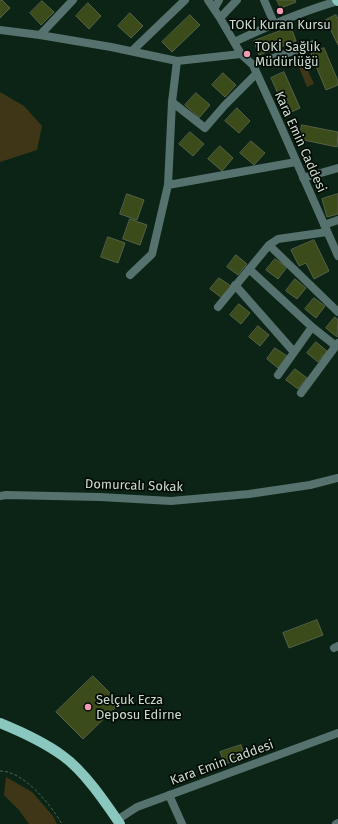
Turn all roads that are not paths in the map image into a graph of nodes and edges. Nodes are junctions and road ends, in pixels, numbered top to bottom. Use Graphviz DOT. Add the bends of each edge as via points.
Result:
graph roads {
  1 [pos="73,0"];
  2 [pos="185,0"];
  3 [pos="208,0"];
  4 [pos="219,0"];
  5 [pos="237,0"];
  6 [pos="264,0"];
  7 [pos="307,0"];
  8 [pos="338,1"];
  9 [pos="214,8"];
  10 [pos="311,9"];
  11 [pos="220,18"];
  12 [pos="274,23"];
  13 [pos="0,30"];
  14 [pos="40,35"];
  15 [pos="234,42"];
  16 [pos="314,44"];
  17 [pos="132,51"];
  18 [pos="241,54"];
  19 [pos="177,62"];
  20 [pos="253,65"];
  21 [pos="256,74"];
  22 [pos="172,102"];
  23 [pos="296,162"];
  24 [pos="338,168"];
  25 [pos="303,178"];
  26 [pos="168,185"];
  27 [pos="338,220"];
  28 [pos="326,229"];
  29 [pos="269,245"];
  30 [pos="338,256"];
  31 [pos="249,269"];
  32 [pos="130,275"];
  33 [pos="235,285"];
  34 [pos="218,307"];
  35 [pos="338,312"];
  36 [pos="312,327"];
  37 [pos="337,345"];
  38 [pos="294,352"];
  39 [pos="278,375"];
  40 [pos="301,393"];
  41 [pos="338,478"];
  42 [pos="0,496"];
  43 [pos="0,723"];
  44 [pos="338,733"];
  45 [pos="170,795"];
  46 [pos="118,822"];
  47 [pos="182,824"];
  1 -- 14 [label="street"];
  2 -- 17 [label="street"];
  3 -- 9 [label="street, Kara Emin Caddesi"];
  4 -- 9 [label="street"];
  5 -- 11 [label="street"];
  6 -- 12 [label="street"];
  7 -- 10 [label="street"];
  8 -- 10 [label="street"];
  9 -- 11 [label="street, Kara Emin Caddesi"];
  10 -- 12 [label="street"];
  11 -- 15 [label="street, Kara Emin Caddesi"];
  12 -- 15 [label="street"];
  13 -- 14 [label="street"];
  14 -- 17 [label="street"];
  15 -- 18 [label="street, Kara Emin Caddesi"];
  16 -- 20 [label="street"];
  17 -- 19 [label="street"];
  18 -- 19 [label="street"];
  18 -- 20 [label="street, Kara Emin Caddesi"];
  19 -- 22 [label="street"];
  20 -- 21 [label="street, Kara Emin Caddesi"];
  21 -- 22 [label="street" via="205,128"];
  21 -- 23 [label="street, Kara Emin Caddesi"];
  22 -- 26 [label="street"];
  23 -- 25 [label="street, Kara Emin Caddesi"];
  23 -- 26 [label="street"];
  24 -- 25 [label="street"];
  25 -- 28 [label="street, Kara Emin Caddesi"];
  26 -- 32 [label="street" via="152,254"];
  27 -- 28 [label="street"];
  28 -- 29 [label="street" via="278,239"];
  28 -- 30 [label="street, Kara Emin Caddesi"];
  29 -- 31 [label="street"];
  29 -- 35 [label="street"];
  31 -- 33 [label="street"];
  31 -- 36 [label="street"];
  33 -- 34 [label="street"];
  33 -- 38 [label="street"];
  36 -- 37 [label="street"];
  36 -- 38 [label="street"];
  37 -- 40 [label="street"];
  38 -- 39 [label="street"];
  41 -- 42 [label="street, Domurcalı Sokak" via="249,494 171,501"];
  43 -- 46 [label="main road" via="24,733 64,756 99,794"];
  44 -- 45 [label="street, Kara Emin Caddesi"];
  45 -- 46 [label="street, Kara Emin Caddesi" via="137,807"];
  45 -- 47 [label="street"];
}
